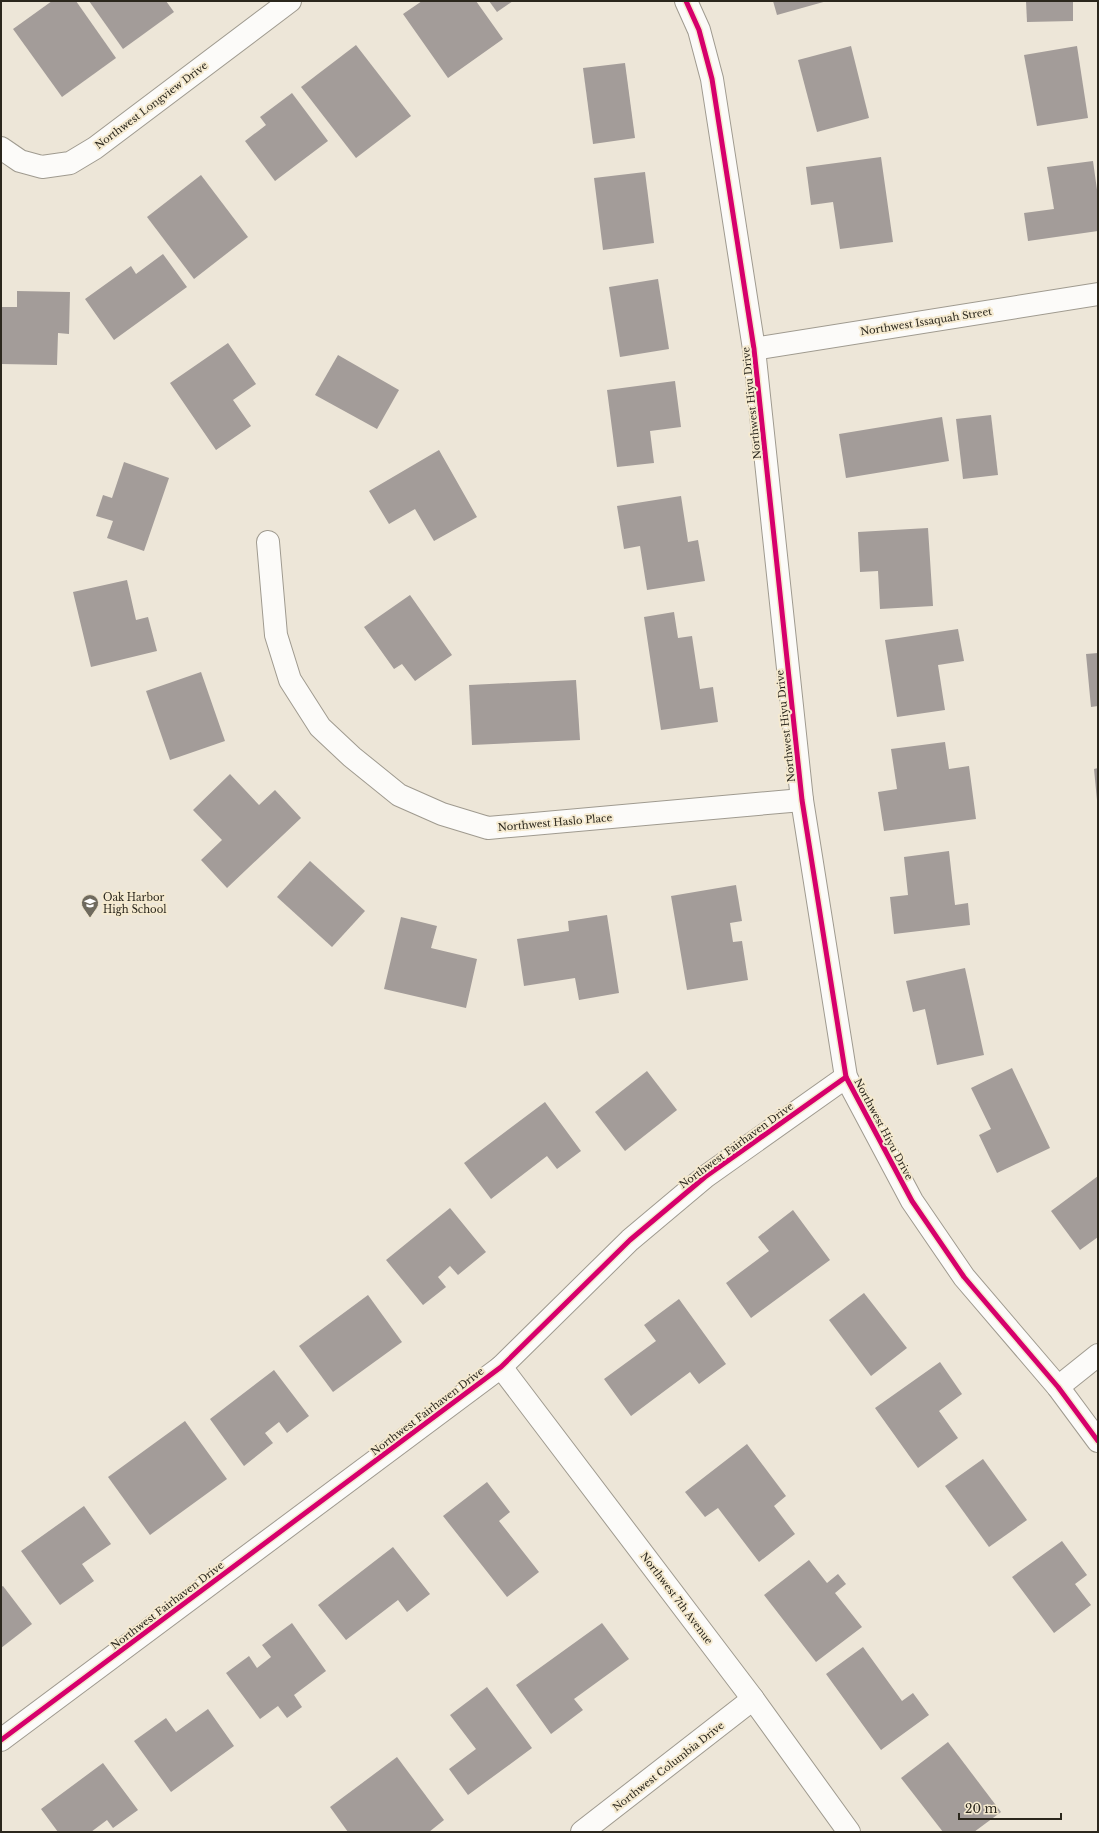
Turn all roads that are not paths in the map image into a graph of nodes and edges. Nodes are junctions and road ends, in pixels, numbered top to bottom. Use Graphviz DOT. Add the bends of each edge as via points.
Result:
graph roads {
  1 [pos="290,1"];
  2 [pos="686,1"];
  3 [pos="1,148"];
  4 [pos="1098,294"];
  5 [pos="754,349"];
  6 [pos="268,542"];
  7 [pos="802,800"];
  8 [pos="846,1076"];
  9 [pos="1098,1355"];
  10 [pos="501,1367"];
  11 [pos="1058,1387"];
  12 [pos="1098,1441"];
  13 [pos="753,1699"];
  14 [pos="1,1740"];
  15 [pos="582,1832"];
  16 [pos="849,1832"];
  1 -- 3 [label="street, Northwest Longview Drive" via="95,148 70,162 42,167 20,161"];
  2 -- 5 [label="street, Northwest Hiyu Drive" via="699,30 712,78"];
  4 -- 5 [label="street, Northwest Issaquah Street"];
  5 -- 7 [label="street, Northwest Hiyu Drive"];
  6 -- 7 [label="street, Northwest Haslo Place" via="276,635 290,680 320,727 399,795 442,814 488,828"];
  7 -- 8 [label="street, Northwest Hiyu Drive"];
  8 -- 10 [label="street, Northwest Fairhaven Drive" via="704,1177 630,1240"];
  8 -- 11 [label="street, Northwest Hiyu Drive" via="912,1201 964,1277"];
  9 -- 11 [label="street"];
  10 -- 13 [label="street, Northwest 7th Avenue"];
  10 -- 14 [label="street, Northwest Fairhaven Drive"];
  11 -- 12 [label="street, Northwest Hiyu Drive"];
  13 -- 15 [label="street, Northwest Columbia Drive"];
  13 -- 16 [label="street, Northwest 7th Avenue"];
}
